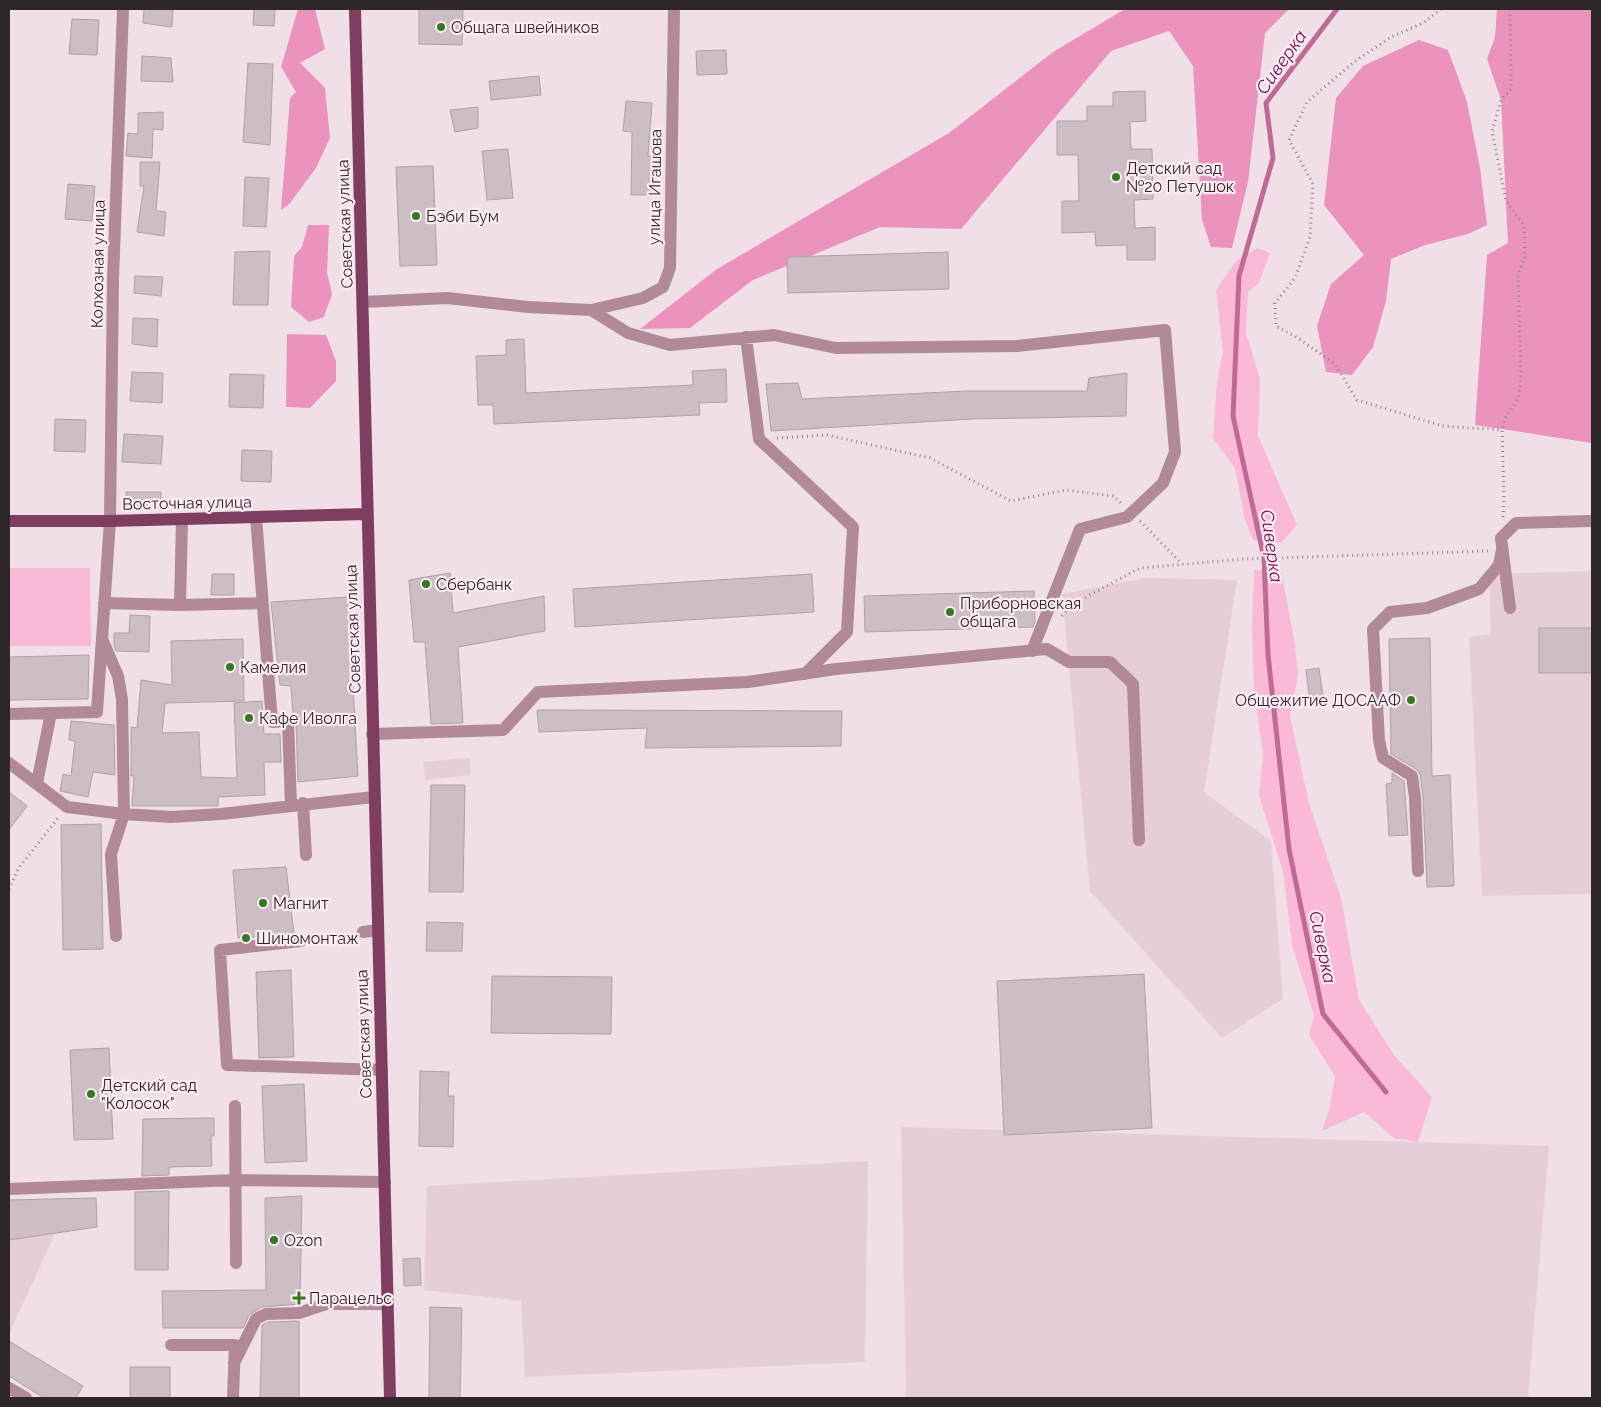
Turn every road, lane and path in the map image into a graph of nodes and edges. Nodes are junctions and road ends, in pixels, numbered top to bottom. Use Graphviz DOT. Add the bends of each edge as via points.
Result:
graph roads {
  1 [pos="123,9"];
  2 [pos="355,9"];
  3 [pos="674,9"];
  4 [pos="1442,9"];
  5 [pos="1510,9"];
  6 [pos="363,302"];
  7 [pos="591,310"];
  8 [pos="746,338"];
  9 [pos="1502,430"];
  10 [pos="759,438"];
  11 [pos="1132,512"];
  12 [pos="366,514"];
  13 [pos="256,517"];
  14 [pos="182,519"];
  15 [pos="9,521"];
  16 [pos="110,521"];
  17 [pos="1592,521"];
  18 [pos="1501,544"];
  19 [pos="1182,564"];
  20 [pos="104,603"];
  21 [pos="262,603"];
  22 [pos="180,605"];
  23 [pos="1510,608"];
  24 [pos="1061,618"];
  25 [pos="102,637"];
  26 [pos="1032,651"];
  27 [pos="805,674"];
  28 [pos="51,713"];
  29 [pos="9,714"];
  30 [pos="372,734"];
  31 [pos="9,763"];
  32 [pos="36,783"];
  33 [pos="374,797"];
  34 [pos="297,804"];
  35 [pos="67,806"];
  36 [pos="124,814"];
  37 [pos="1139,840"];
  38 [pos="306,855"];
  39 [pos="1418,871"];
  40 [pos="9,889"];
  41 [pos="378,930"];
  42 [pos="363,932"];
  43 [pos="116,936"];
  44 [pos="301,941"];
  45 [pos="382,1070"];
  46 [pos="235,1106"];
  47 [pos="236,1180"];
  48 [pos="385,1182"];
  49 [pos="9,1189"];
  50 [pos="236,1263"];
  51 [pos="388,1304"];
  52 [pos="171,1345"];
  53 [pos="234,1363"];
  54 [pos="9,1388"];
  55 [pos="26,1398"];
  56 [pos="233,1398"];
  57 [pos="390,1398"];
  1 -- 16 [label="street, Колхозная улица" via="113,279"];
  2 -- 6 [label="main road, Советская улица"];
  3 -- 7 [label="street, улица Игашова" via="670,268 663,287 643,298"];
  4 -- 9 [label="path" via="1423,23 1391,36 1307,102 1289,140 1313,184 1310,236 1295,278 1275,303 1276,326 1335,364 1357,400 1443,426"];
  5 -- 9 [label="path" via="1511,89 1501,100 1492,131 1506,200 1524,225 1525,257 1518,276 1521,378 1518,399 1505,418"];
  6 -- 7 [label="street" via="447,298"];
  6 -- 12 [label="main road, Советская улица"];
  7 -- 8 [label="street" via="628,333 670,344"];
  8 -- 10 [label="street"];
  8 -- 11 [label="street" via="774,335 836,348 1016,346 1165,330 1175,452 1163,483"];
  9 -- 18 [label="path" via="1504,500"];
  10 -- 11 [label="path" via="827,435 930,458 1011,501 1066,490 1113,496"];
  10 -- 27 [label="street" via="853,527 847,632"];
  11 -- 19 [label="path"];
  11 -- 26 [label="street" via="1127,517 1080,530"];
  12 -- 13 [label="main road, Восточная улица"];
  12 -- 30 [label="main road, Советская улица"];
  13 -- 14 [label="main road, Восточная улица"];
  13 -- 21 [label="street"];
  14 -- 16 [label="main road, Восточная улица"];
  14 -- 22 [label="street"];
  15 -- 16 [label="main road, Восточная улица"];
  16 -- 20 [label="street, Колхозная улица"];
  17 -- 18 [label="street" via="1516,523"];
  18 -- 19 [label="path"];
  18 -- 23 [label="street"];
  18 -- 39 [label="street" via="1499,565 1479,589 1427,608 1390,612 1373,629 1378,740 1383,758 1412,776"];
  19 -- 24 [label="path" via="1140,568 1073,604"];
  20 -- 22 [label="street"];
  20 -- 25 [label="street, Колхозная улица"];
  21 -- 22 [label="street"];
  21 -- 34 [label="street" via="272,722 288,721"];
  25 -- 28 [label="street, Колхозная улица" via="97,712"];
  25 -- 36 [label="street" via="118,676 122,699"];
  26 -- 27 [label="street"];
  26 -- 37 [label="street" via="1047,649 1069,662 1110,662 1133,684"];
  27 -- 30 [label="street" via="748,682 538,692 503,730"];
  28 -- 29 [label="street"];
  28 -- 32 [label="street"];
  30 -- 33 [label="main road, Советская улица"];
  31 -- 32 [label="street"];
  32 -- 35 [label="street"];
  33 -- 34 [label="street"];
  33 -- 41 [label="main road, Советская улица"];
  34 -- 36 [label="street" via="171,817"];
  34 -- 38 [label="street"];
  35 -- 36 [label="street"];
  35 -- 40 [label="path" via="18,869"];
  36 -- 43 [label="street" via="111,854"];
  41 -- 42 [label="street"];
  41 -- 45 [label="main road, Советская улица"];
  44 -- 45 [label="street" via="220,950 227,1065"];
  45 -- 48 [label="main road, Советская улица"];
  46 -- 47 [label="street"];
  47 -- 48 [label="street"];
  47 -- 49 [label="street"];
  47 -- 50 [label="street"];
  48 -- 51 [label="main road, Советская улица"];
  51 -- 53 [label="street" via="326,1304 299,1313 266,1314 256,1319"];
  51 -- 57 [label="main road, Советская улица"];
  52 -- 53 [label="street" via="235,1345"];
  53 -- 56 [label="street"];
  54 -- 55 [label="street"];
}
